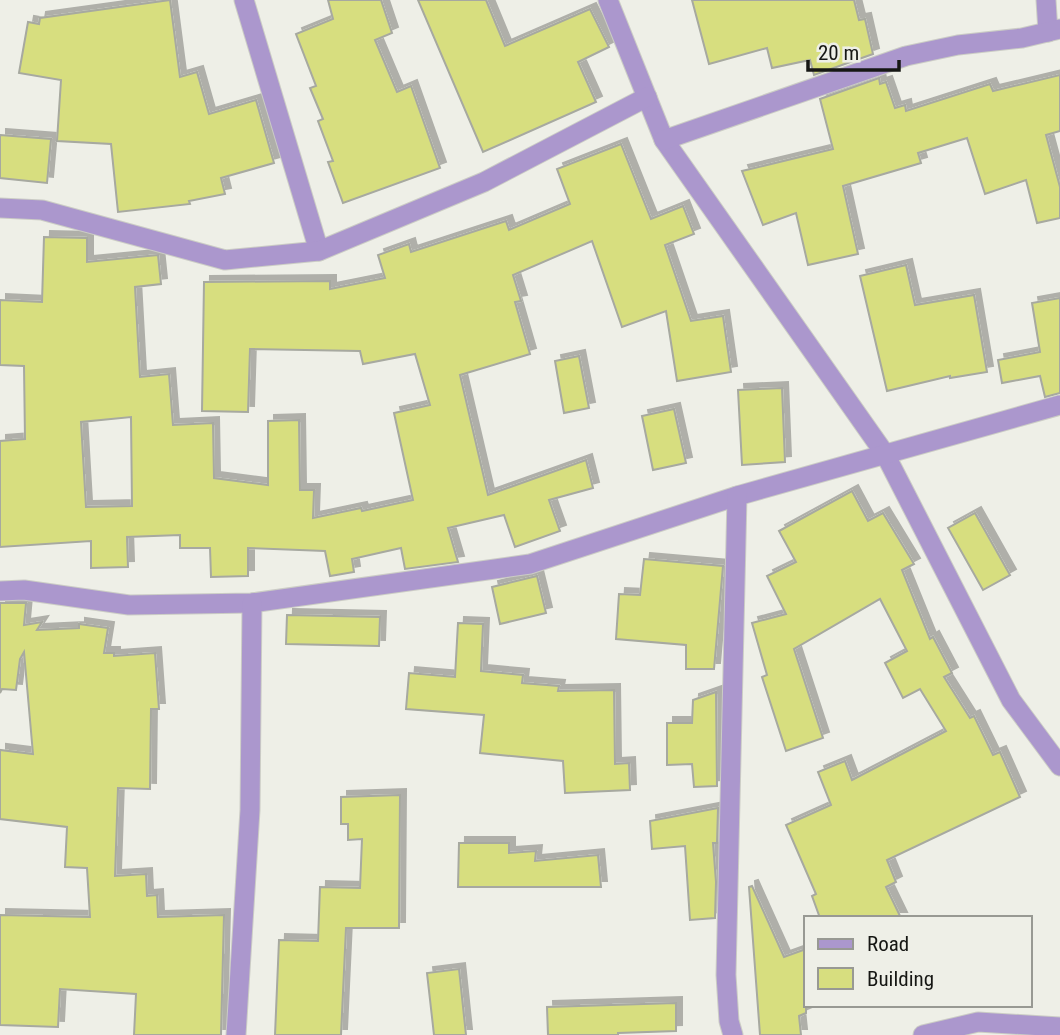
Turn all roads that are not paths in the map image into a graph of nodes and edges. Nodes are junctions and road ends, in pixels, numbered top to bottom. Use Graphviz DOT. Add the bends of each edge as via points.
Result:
graph roads {
  1 [pos="244,0"];
  2 [pos="608,0"];
  3 [pos="1046,0"];
  4 [pos="1054,31"];
  5 [pos="647,97"];
  6 [pos="664,141"];
  7 [pos="0,208"];
  8 [pos="319,251"];
  9 [pos="1060,405"];
  10 [pos="885,454"];
  11 [pos="737,496"];
  12 [pos="0,591"];
  13 [pos="252,603"];
  14 [pos="1060,766"];
  15 [pos="1060,1027"];
  16 [pos="984,1029"];
  17 [pos="236,1035"];
  18 [pos="733,1035"];
  19 [pos="923,1035"];
  1 -- 8 [label="street"];
  2 -- 5 [label="street"];
  3 -- 4 [label="street"];
  4 -- 6 [label="street" via="906,56"];
  5 -- 6 [label="street"];
  5 -- 8 [label="street" via="484,183"];
  6 -- 10 [label="street"];
  7 -- 8 [label="street" via="42,210 225,260"];
  9 -- 10 [label="street"];
  10 -- 11 [label="street"];
  10 -- 14 [label="street" via="1011,700"];
  11 -- 13 [label="street" via="530,564"];
  11 -- 18 [label="street" via="726,975"];
  12 -- 13 [label="street" via="24,590 129,605"];
  13 -- 17 [label="street" via="250,810"];
  15 -- 16 [label="street"];
  16 -- 19 [label="street"];
}
